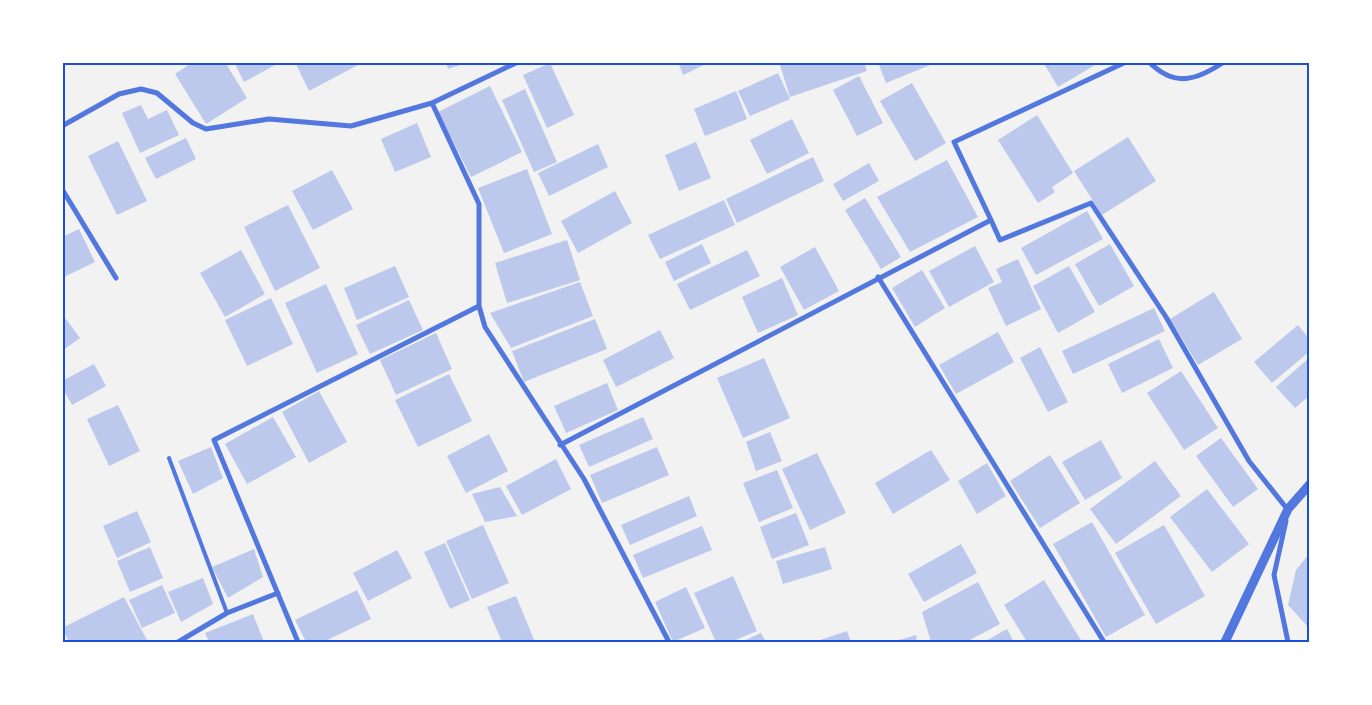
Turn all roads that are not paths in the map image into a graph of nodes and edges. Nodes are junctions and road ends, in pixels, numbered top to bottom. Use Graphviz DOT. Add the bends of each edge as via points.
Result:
graph roads {
  1 [pos="518,62"];
  2 [pos="1126,62"];
  3 [pos="1150,62"];
  4 [pos="1224,62"];
  5 [pos="432,103"];
  6 [pos="62,126"];
  7 [pos="62,189"];
  8 [pos="991,220"];
  9 [pos="878,277"];
  10 [pos="116,278"];
  11 [pos="479,306"];
  12 [pos="560,445"];
  13 [pos="169,458"];
  14 [pos="1310,484"];
  15 [pos="1288,509"];
  16 [pos="278,593"];
  17 [pos="226,613"];
  18 [pos="178,642"];
  19 [pos="298,642"];
  20 [pos="669,642"];
  21 [pos="1104,642"];
  22 [pos="1225,642"];
  23 [pos="1288,642"];
  1 -- 5 [label="street"];
  2 -- 8 [label="street" via="954,142"];
  3 -- 4 [label="street" via="1160,73 1183,79 1204,76"];
  5 -- 6 [label="street" via="351,126 269,119 206,129 193,123 157,93 141,88 119,94"];
  5 -- 11 [label="street" via="479,204"];
  7 -- 10 [label="street"];
  8 -- 9 [label="street"];
  8 -- 15 [label="street" via="1000,240 1091,203 1166,317 1250,461"];
  9 -- 12 [label="street"];
  9 -- 21 [label="street"];
  11 -- 12 [label="street" via="485,327"];
  11 -- 16 [label="street" via="214,440"];
  12 -- 20 [label="street" via="584,479"];
  13 -- 17 [label="lane"];
  14 -- 15 [label="street"];
  15 -- 22 [label="street"];
  15 -- 23 [label="street" via="1274,575"];
  16 -- 17 [label="street"];
  16 -- 19 [label="street"];
  17 -- 18 [label="street"];
}
